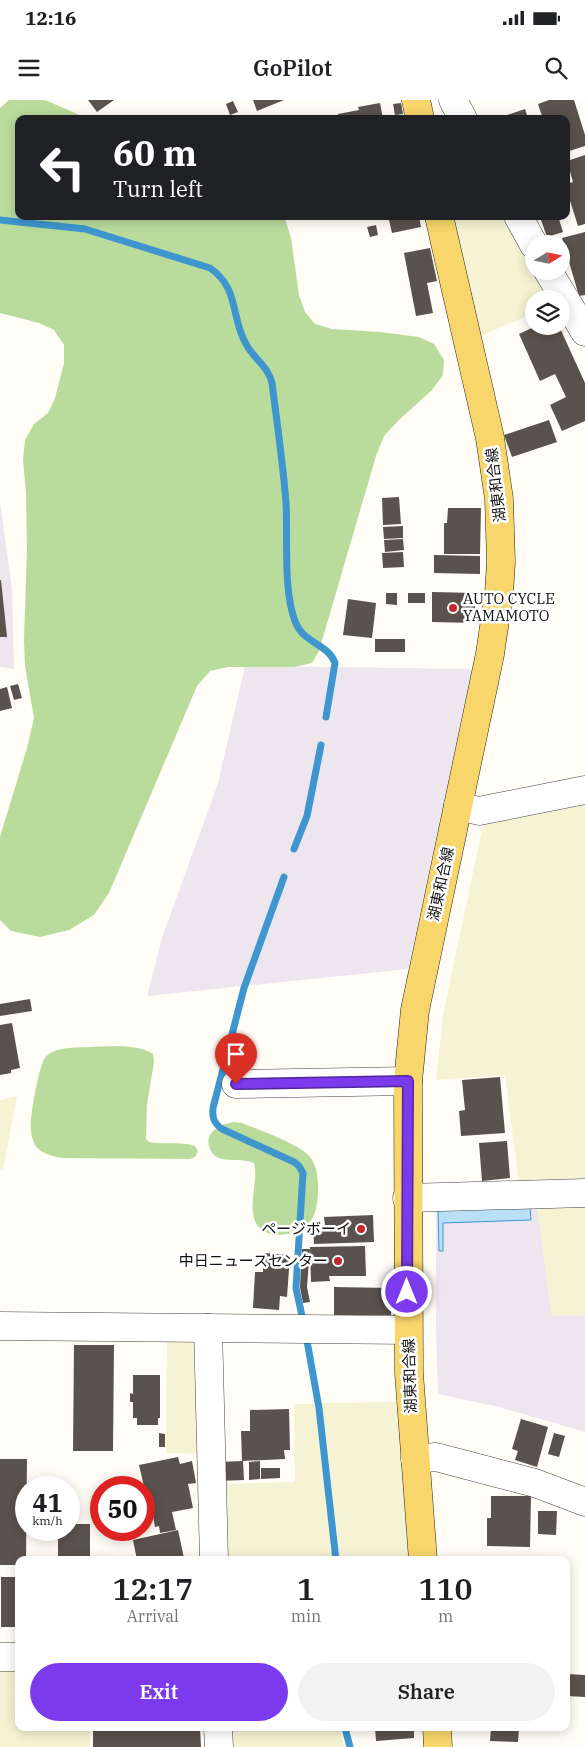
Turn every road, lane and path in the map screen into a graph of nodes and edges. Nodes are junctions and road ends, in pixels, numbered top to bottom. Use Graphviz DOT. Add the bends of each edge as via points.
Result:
graph roads {
  1 [pos="416,100"];
  2 [pos="453,100"];
  3 [pos="419,115"];
  4 [pos="461,115"];
  5 [pos="439,220"];
  6 [pos="520,220"];
  7 [pos="528,235"];
  8 [pos="553,280"];
  9 [pos="585,332"];
  10 [pos="585,790"];
  11 [pos="458,806"];
  12 [pos="408,1081"];
  13 [pos="236,1084"];
  14 [pos="585,1193"];
  15 [pos="407,1198"];
  16 [pos="0,1326"];
  17 [pos="208,1328"];
  18 [pos="408,1330"];
  19 [pos="415,1459"];
  20 [pos="585,1502"];
  21 [pos="214,1556"];
  22 [pos="423,1556"];
  23 [pos="0,1657"];
  24 [pos="15,1657"];
  25 [pos="218,1731"];
  26 [pos="437,1731"];
  27 [pos="219,1747"];
  28 [pos="438,1747"];
  1 -- 3 [label="main road"];
  2 -- 4 [label="street"];
  5 -- 11 [label="main road, 湖東和合線" via="490,438 501,530 500,585 495,624"];
  6 -- 7 [label="street"];
  8 -- 9 [label="street"];
  10 -- 11 [label="street" via="479,811"];
  11 -- 12 [label="main road, 湖東和合線" via="415,1010"];
  12 -- 13 [label="street"];
  12 -- 15 [label="main road, 湖東和合線"];
  14 -- 15 [label="street"];
  15 -- 18 [label="main road, 湖東和合線"];
  16 -- 17 [label="street"];
  17 -- 18 [label="street"];
  17 -- 21 [label="street"];
  18 -- 19 [label="main road, 湖東和合線"];
  19 -- 20 [label="street" via="436,1457 536,1483"];
  19 -- 22 [label="main road, 湖東和合線"];
  23 -- 24 [label="street"];
  25 -- 27 [label="street"];
  26 -- 28 [label="main road"];
}
